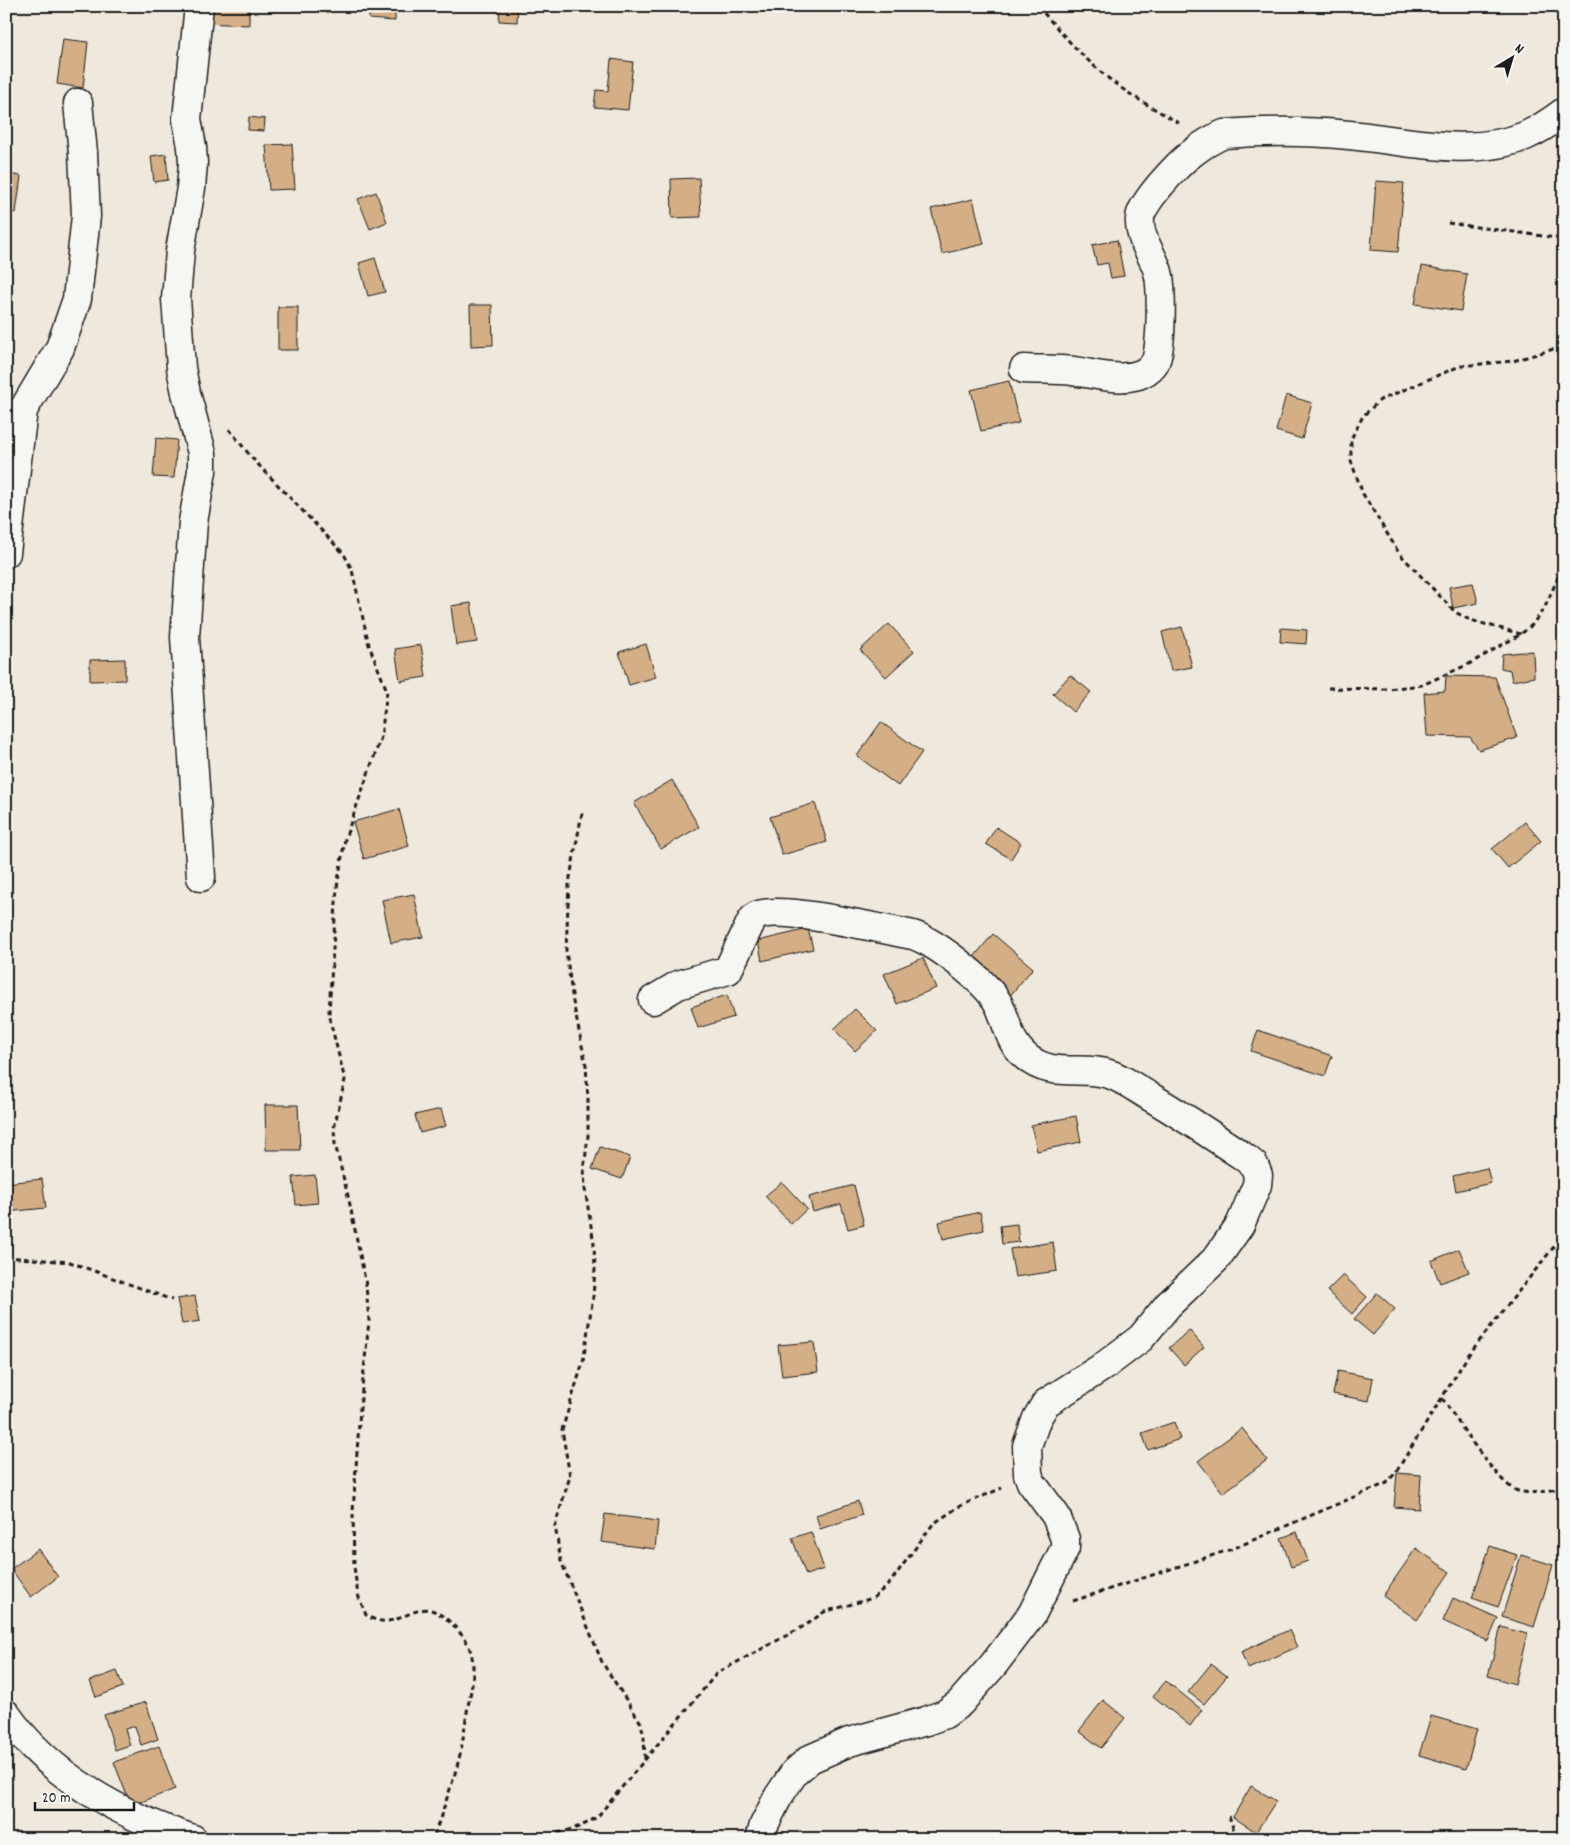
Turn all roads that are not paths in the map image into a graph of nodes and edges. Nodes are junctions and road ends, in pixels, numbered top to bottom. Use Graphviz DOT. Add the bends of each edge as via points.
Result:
graph roads {
  1 [pos="199,6"];
  2 [pos="78,103"];
  3 [pos="1564,112"];
  4 [pos="1024,369"];
  5 [pos="15,418"];
  6 [pos="6,553"];
  7 [pos="201,878"];
  8 [pos="653,1000"];
  9 [pos="6,1714"];
  10 [pos="193,1839"];
  11 [pos="760,1839"];
  1 -- 7 [label="street" via="187,119 193,163 176,299 181,368 202,453 185,637"];
  2 -- 5 [label="street" via="86,216 77,299 60,348"];
  3 -- 4 [label="street" via="1525,136 1462,147 1284,132 1220,136 1191,154 1159,187 1140,217 1144,240 1158,273 1158,357 1152,368 1124,378 1072,370"];
  5 -- 6 [label="street"];
  8 -- 11 [label="street" via="678,985 728,970 757,915 772,913 826,918 913,935 951,957 990,992 1016,1049 1027,1058 1062,1071 1102,1072 1120,1078 1254,1165 1258,1175 1240,1225 1216,1259 1168,1305 1141,1338 1046,1403 1038,1418 1027,1446 1031,1482 1056,1516 1064,1539 1063,1555 1032,1614 994,1664 960,1703 945,1714 849,1742 802,1766 778,1797"];
  9 -- 10 [label="street" via="17,1730 52,1764 86,1790 126,1812"];
}
